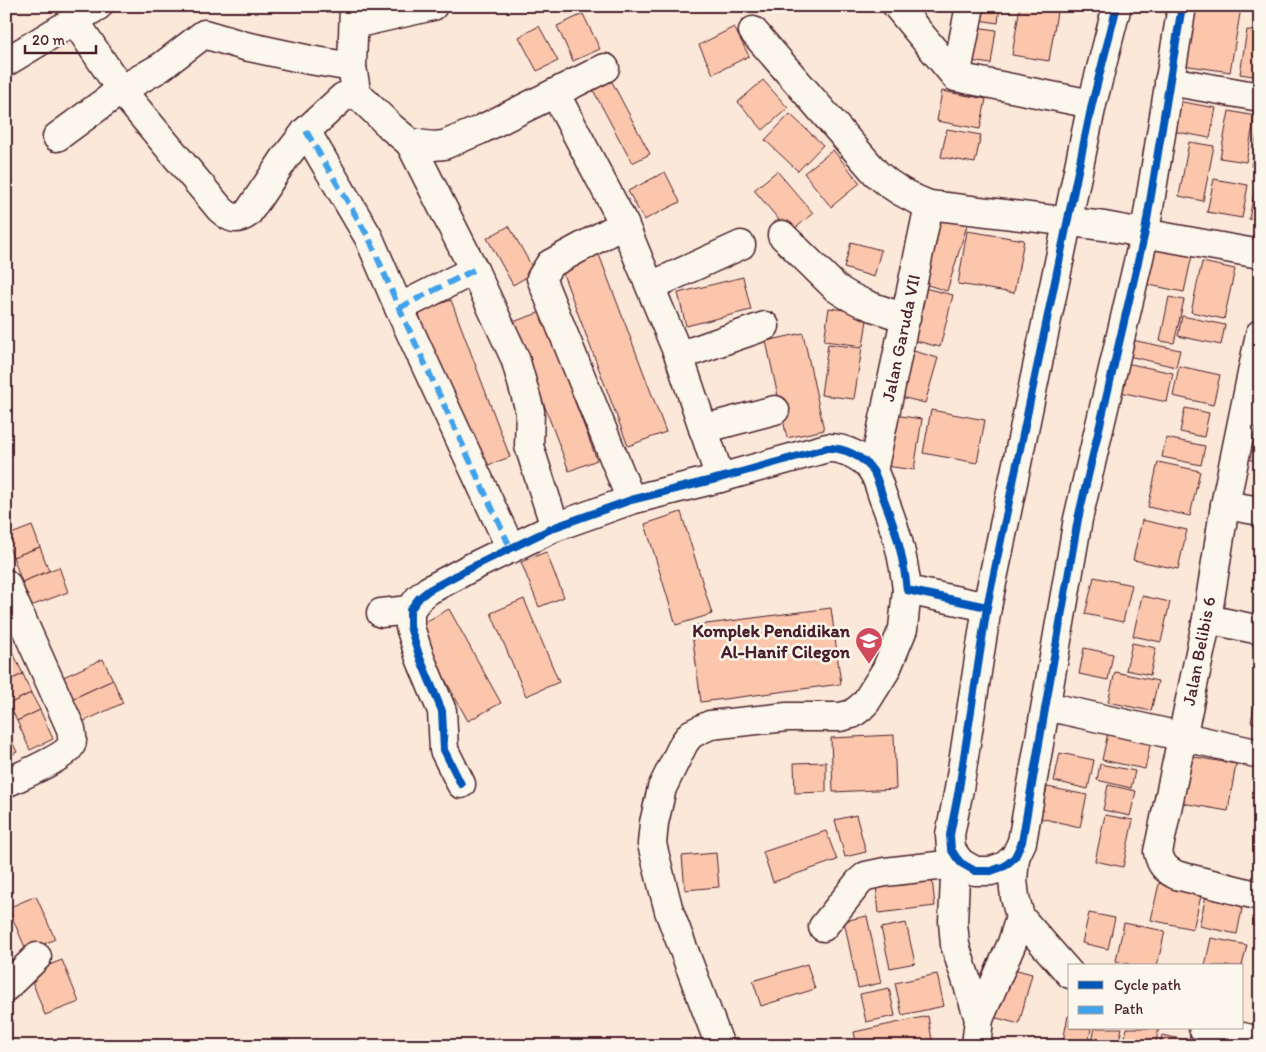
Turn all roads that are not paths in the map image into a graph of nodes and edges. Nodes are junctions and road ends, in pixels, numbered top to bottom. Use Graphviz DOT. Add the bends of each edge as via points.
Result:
graph roads {
  1 [pos="98,6"];
  2 [pos="433,6"];
  3 [pos="897,6"];
  4 [pos="970,6"];
  5 [pos="1117,6"];
  6 [pos="1182,6"];
  7 [pos="354,15"];
  8 [pos="75,21"];
  9 [pos="753,31"];
  10 [pos="6,62"];
  11 [pos="605,68"];
  12 [pos="956,77"];
  13 [pos="354,80"];
  14 [pos="1169,81"];
  15 [pos="121,90"];
  16 [pos="555,93"];
  17 [pos="1260,97"];
  18 [pos="1092,104"];
  19 [pos="306,131"];
  20 [pos="57,137"];
  21 [pos="410,143"];
  22 [pos="929,205"];
  23 [pos="1067,221"];
  24 [pos="624,224"];
  25 [pos="1145,232"];
  26 [pos="782,235"];
  27 [pos="741,244"];
  28 [pos="1260,254"];
  29 [pos="474,270"];
  30 [pos="650,286"];
  31 [pos="399,308"];
  32 [pos="906,318"];
  33 [pos="765,326"];
  34 [pos="1260,334"];
  35 [pos="679,356"];
  36 [pos="1254,390"];
  37 [pos="775,410"];
  38 [pos="704,429"];
  39 [pos="873,471"];
  40 [pos="720,478"];
  41 [pos="631,500"];
  42 [pos="1225,505"];
  43 [pos="1260,511"];
  44 [pos="555,527"];
  45 [pos="511,549"];
  46 [pos="6,584"];
  47 [pos="907,590"];
  48 [pos="987,608"];
  49 [pos="410,610"];
  50 [pos="381,614"];
  51 [pos="1206,619"];
  52 [pos="1260,630"];
  53 [pos="1046,706"];
  54 [pos="1181,736"];
  55 [pos="1260,754"];
  56 [pos="6,783"];
  57 [pos="461,784"];
  58 [pos="1015,856"];
  59 [pos="956,861"];
  60 [pos="1260,896"];
  61 [pos="1020,917"];
  62 [pos="823,927"];
  63 [pos="37,957"];
  64 [pos="1068,972"];
  65 [pos="6,987"];
  66 [pos="979,1019"];
  67 [pos="1212,1030"];
  68 [pos="1260,1040"];
  69 [pos="720,1046"];
  70 [pos="976,1046"];
  1 -- 8 [label="street"];
  2 -- 7 [label="street"];
  3 -- 12 [label="street"];
  4 -- 12 [label="street"];
  5 -- 18 [label="street"];
  6 -- 14 [label="street"];
  7 -- 13 [label="street"];
  8 -- 10 [label="street"];
  8 -- 15 [label="street"];
  9 -- 22 [label="street" via="876,174 890,187"];
  11 -- 16 [label="street"];
  12 -- 18 [label="street"];
  13 -- 15 [label="street" via="310,60 204,34 161,67"];
  13 -- 19 [label="street" via="343,96"];
  13 -- 21 [label="street" via="392,128"];
  14 -- 17 [label="street"];
  14 -- 25 [label="street"];
  15 -- 19 [label="street" via="231,218 248,213"];
  15 -- 20 [label="street"];
  16 -- 21 [label="street" via="444,145"];
  16 -- 24 [label="street"];
  18 -- 23 [label="street"];
  19 -- 31 [label="street" via="369,238"];
  21 -- 29 [label="street"];
  22 -- 23 [label="street"];
  22 -- 32 [label="street, Jalan Garuda VII"];
  23 -- 25 [label="street"];
  23 -- 48 [label="street"];
  24 -- 30 [label="street"];
  24 -- 41 [label="street" via="550,264 541,278"];
  25 -- 28 [label="street"];
  25 -- 53 [label="street" via="1078,519"];
  26 -- 32 [label="street" via="836,288 863,303"];
  27 -- 30 [label="street"];
  29 -- 31 [label="street"];
  29 -- 44 [label="street" via="514,358 531,418 529,446"];
  30 -- 35 [label="street"];
  31 -- 45 [label="street"];
  32 -- 39 [label="street, Jalan Garuda VII"];
  33 -- 35 [label="street"];
  34 -- 36 [label="street, Jalan Belibis 6"];
  35 -- 38 [label="street"];
  36 -- 42 [label="street, Jalan Belibis 6"];
  37 -- 38 [label="street"];
  38 -- 40 [label="street"];
  39 -- 40 [label="street" via="853,454 836,447"];
  39 -- 47 [label="street" via="896,531"];
  40 -- 41 [label="street"];
  41 -- 44 [label="street"];
  42 -- 43 [label="street"];
  42 -- 51 [label="street, Jalan Belibis 6"];
  44 -- 45 [label="street"];
  45 -- 49 [label="street" via="429,590"];
  46 -- 56 [label="street" via="73,738 71,746 59,757"];
  47 -- 48 [label="street"];
  47 -- 69 [label="street" via="903,629 886,670 860,708 840,717 788,717 710,724 691,734 684,743 662,788 652,844 669,911"];
  48 -- 59 [label="street" via="950,835"];
  49 -- 50 [label="street"];
  49 -- 57 [label="street" via="410,627 442,711 444,750"];
  51 -- 52 [label="street"];
  51 -- 54 [label="street, Jalan Belibis 6"];
  53 -- 54 [label="street"];
  53 -- 58 [label="street" via="1022,842"];
  54 -- 55 [label="street"];
  54 -- 60 [label="street, Jalan Belibis 6" via="1158,852 1160,861 1165,869 1176,875"];
  58 -- 59 [label="street" via="1005,866 991,871 975,871"];
  58 -- 61 [label="street" via="1013,880"];
  59 -- 62 [label="street" via="866,876"];
  59 -- 66 [label="street" via="955,945"];
  61 -- 64 [label="street"];
  61 -- 66 [label="street" via="1012,944"];
  63 -- 65 [label="street"];
  66 -- 70 [label="street"];
  67 -- 68 [label="street"];
}
